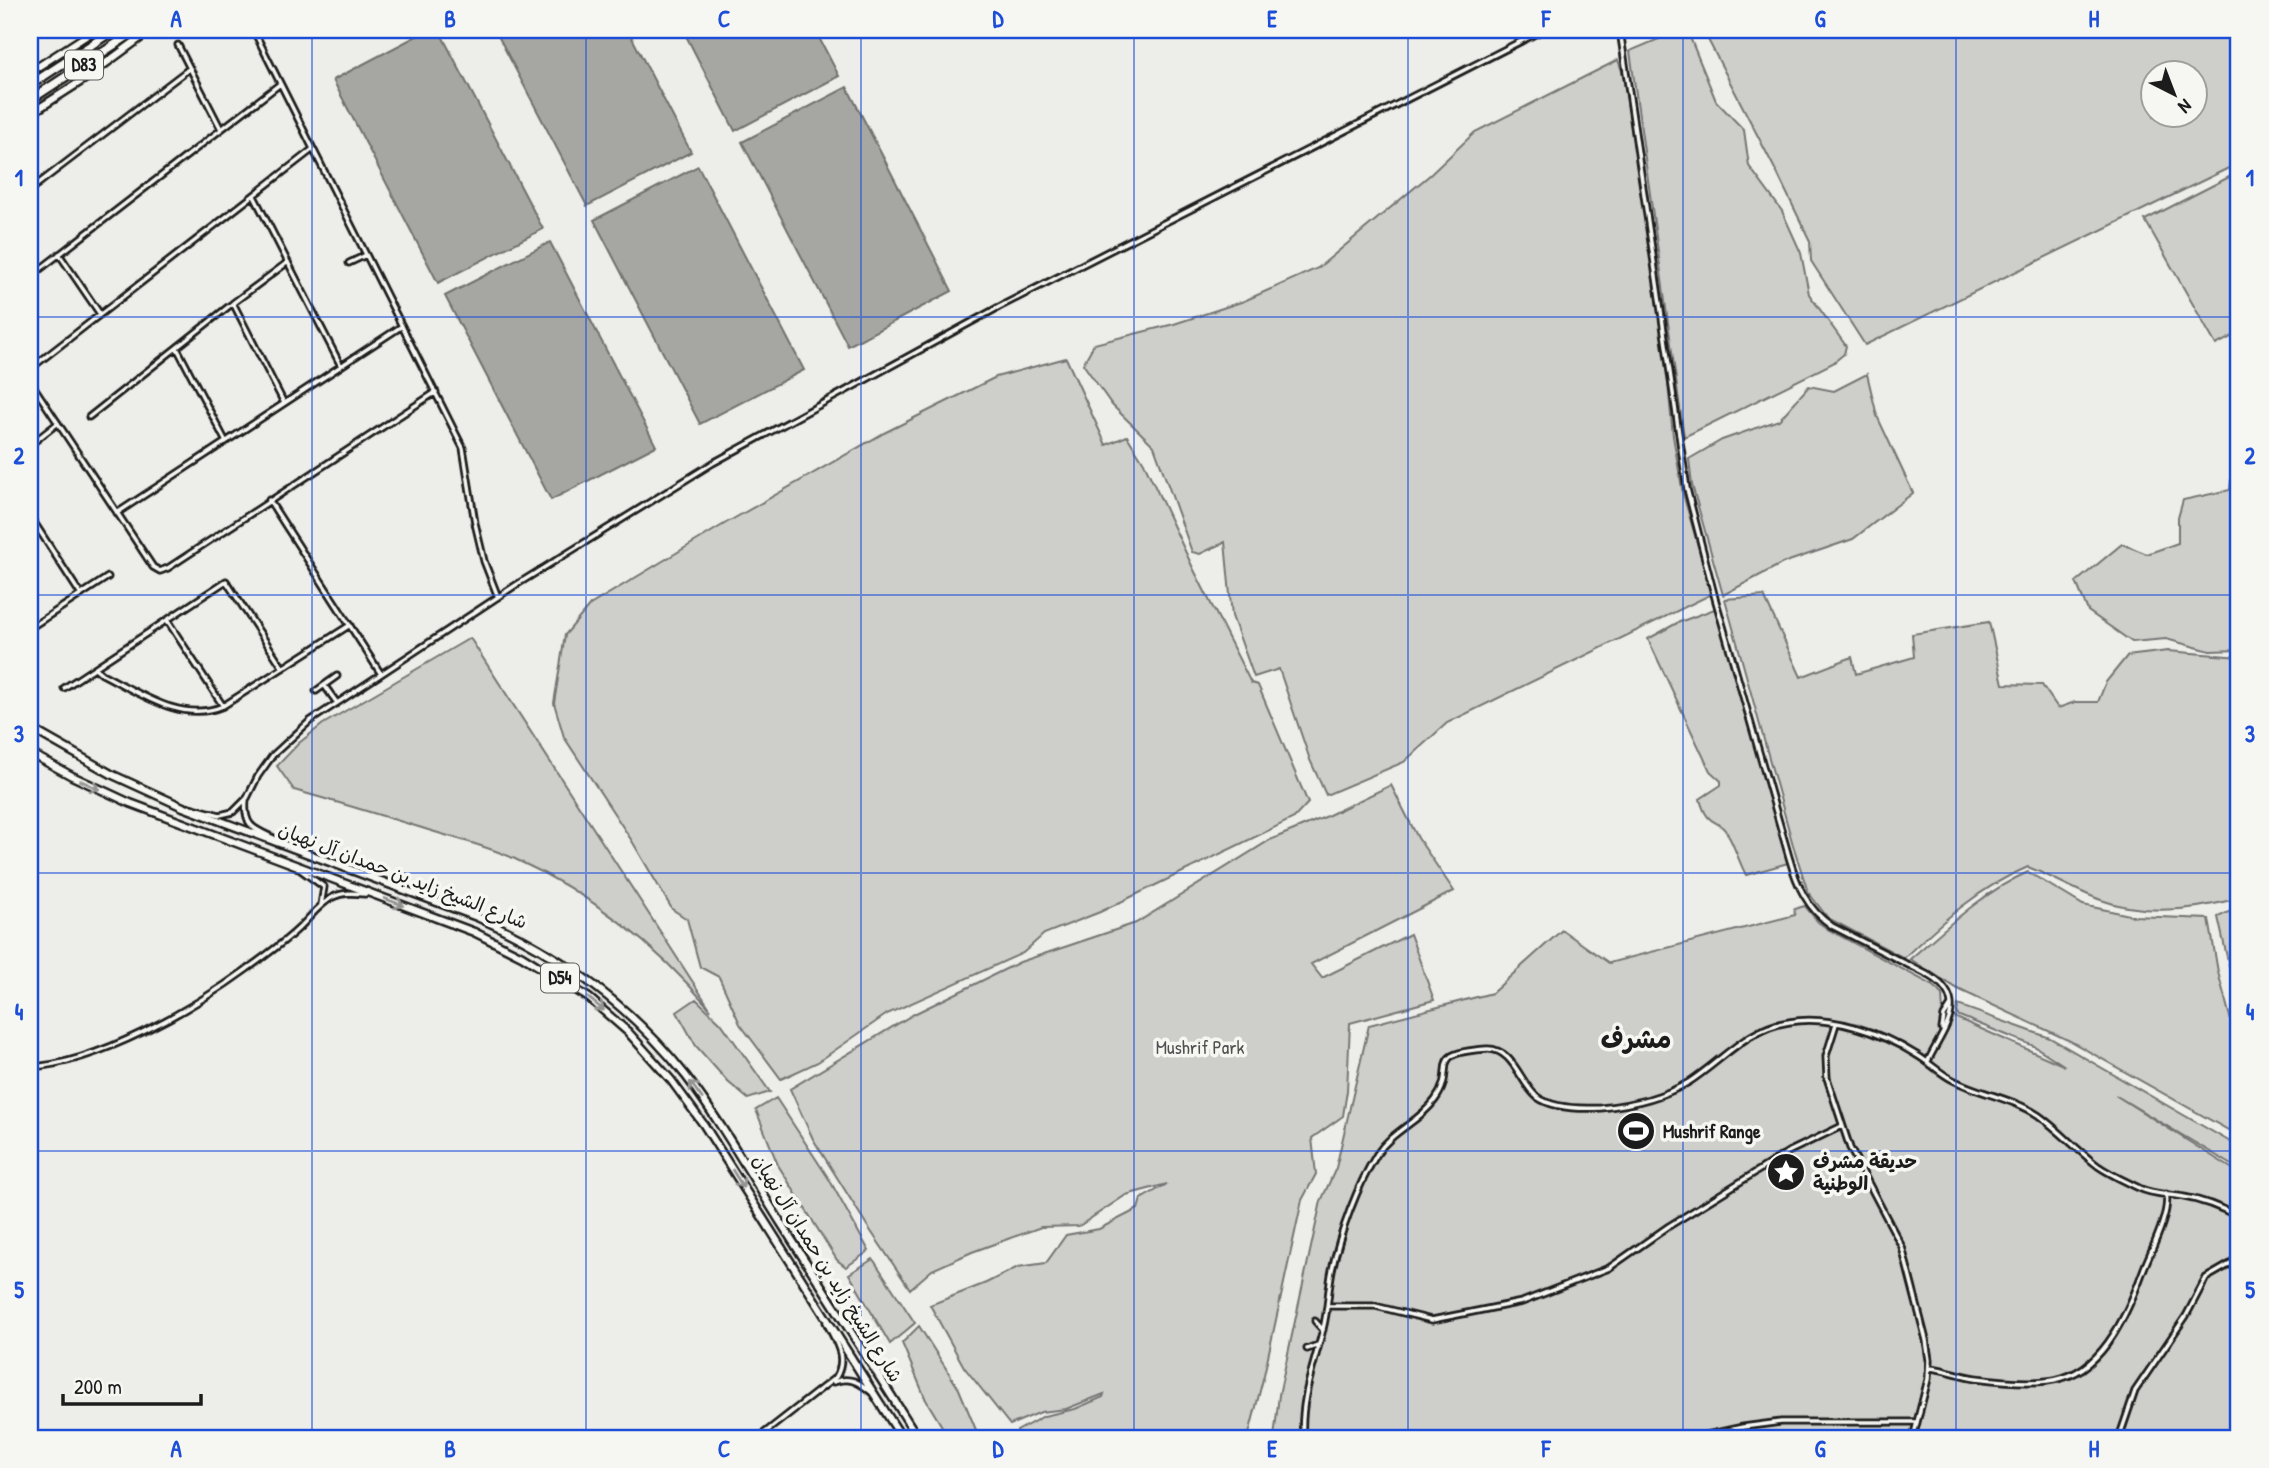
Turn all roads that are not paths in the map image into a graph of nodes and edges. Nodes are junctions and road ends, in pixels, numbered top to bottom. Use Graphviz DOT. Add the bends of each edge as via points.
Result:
graph roads {
  1 [pos="95,30"];
  2 [pos="114,30"];
  3 [pos="137,30"];
  4 [pos="152,30"];
  5 [pos="1543,30"];
  6 [pos="1620,30"];
  7 [pos="256,35"];
  8 [pos="178,45"];
  9 [pos="190,68"];
  10 [pos="30,72"];
  11 [pos="280,84"];
  12 [pos="30,85"];
  13 [pos="30,100"];
  14 [pos="30,114"];
  15 [pos="221,129"];
  16 [pos="313,149"];
  17 [pos="30,190"];
  18 [pos="254,195"];
  19 [pos="59,254"];
  20 [pos="366,255"];
  21 [pos="288,262"];
  22 [pos="349,263"];
  23 [pos="30,277"];
  24 [pos="233,303"];
  25 [pos="100,314"];
  26 [pos="402,326"];
  27 [pos="177,348"];
  28 [pos="341,366"];
  29 [pos="30,369"];
  30 [pos="30,381"];
  31 [pos="436,392"];
  32 [pos="284,403"];
  33 [pos="89,417"];
  34 [pos="58,423"];
  35 [pos="225,440"];
  36 [pos="30,445"];
  37 [pos="269,500"];
  38 [pos="117,513"];
  39 [pos="30,516"];
  40 [pos="108,577"];
  41 [pos="81,595"];
  42 [pos="498,597"];
  43 [pos="167,619"];
  44 [pos="350,625"];
  45 [pos="30,626"];
  46 [pos="95,667"];
  47 [pos="283,668"];
  48 [pos="381,674"];
  49 [pos="337,676"];
  50 [pos="324,685"];
  51 [pos="64,688"];
  52 [pos="316,691"];
  53 [pos="337,703"];
  54 [pos="223,706"];
  55 [pos="30,728"];
  56 [pos="30,753"];
  57 [pos="247,798"];
  58 [pos="183,807"];
  59 [pos="289,847"];
  60 [pos="293,864"];
  61 [pos="374,894"];
  62 [pos="321,905"];
  63 [pos="1836,1024"];
  64 [pos="1928,1062"];
  65 [pos="30,1067"];
  66 [pos="1842,1126"];
  67 [pos="2166,1194"];
  68 [pos="2239,1217"];
  69 [pos="2239,1259"];
  70 [pos="1327,1306"];
  71 [pos="822,1312"];
  72 [pos="1315,1321"];
  73 [pos="1323,1330"];
  74 [pos="1318,1345"];
  75 [pos="1307,1349"];
  76 [pos="1929,1368"];
  77 [pos="832,1382"];
  78 [pos="874,1395"];
  79 [pos="1917,1422"];
  80 [pos="238,1438"];
  81 [pos="312,1438"];
  82 [pos="758,1438"];
  83 [pos="902,1438"];
  84 [pos="918,1438"];
  85 [pos="1303,1438"];
  86 [pos="1693,1438"];
  87 [pos="1913,1438"];
  88 [pos="2119,1438"];
  1 -- 10 [label="highway"];
  2 -- 12 [label="highway, D83"];
  3 -- 13 [label="highway, D83"];
  4 -- 14 [label="highway"];
  5 -- 42 [label="street" via="999,307 815,406 680,482"];
  6 -- 64 [label="street" via="1687,489 1791,866 1807,902 1821,918 1936,980 1946,990 1951,1018"];
  7 -- 11 [label="street"];
  8 -- 9 [label="street"];
  9 -- 15 [label="street"];
  9 -- 17 [label="street"];
  11 -- 15 [label="street"];
  11 -- 16 [label="street"];
  15 -- 19 [label="street"];
  16 -- 18 [label="street"];
  16 -- 20 [label="street"];
  18 -- 21 [label="street"];
  18 -- 25 [label="street"];
  19 -- 23 [label="street"];
  19 -- 25 [label="street"];
  20 -- 22 [label="street"];
  20 -- 26 [label="street"];
  21 -- 24 [label="street"];
  21 -- 28 [label="street"];
  24 -- 27 [label="street"];
  24 -- 32 [label="street"];
  25 -- 29 [label="street"];
  26 -- 28 [label="street"];
  26 -- 31 [label="street"];
  27 -- 33 [label="street"];
  27 -- 35 [label="street"];
  28 -- 32 [label="street"];
  30 -- 34 [label="street"];
  31 -- 37 [label="street"];
  31 -- 42 [label="street" via="465,452 475,523"];
  32 -- 35 [label="street"];
  34 -- 36 [label="street"];
  34 -- 38 [label="street"];
  35 -- 38 [label="street"];
  37 -- 38 [label="street" via="160,571"];
  37 -- 44 [label="street"];
  39 -- 41 [label="street"];
  40 -- 41 [label="street"];
  41 -- 45 [label="street"];
  42 -- 48 [label="street"];
  43 -- 46 [label="street"];
  43 -- 47 [label="street" via="227,581"];
  43 -- 54 [label="street"];
  44 -- 47 [label="street"];
  44 -- 48 [label="street"];
  46 -- 51 [label="street"];
  46 -- 54 [label="street" via="181,711 205,712"];
  47 -- 54 [label="street"];
  48 -- 53 [label="street"];
  49 -- 50 [label="street"];
  50 -- 52 [label="street"];
  50 -- 53 [label="street"];
  53 -- 57 [label="street" via="280,748"];
  55 -- 58 [label="highway, شارع الشيخ زايد بن حمدان آل نهيان / D54" via="113,775"];
  56 -- 60 [label="highway, شارع الشيخ زايد بن حمدان آل نهيان / D54, one-way" via="111,794"];
  57 -- 58 [label="street" via="224,815"];
  57 -- 59 [label="street" via="249,824"];
  58 -- 59 [label="highway, شارع الشيخ زايد بن حمدان آل نهيان / D54"];
  84 -- 59 [label="highway, شارع الشيخ زايد بن حمدان آل نهيان / D54, one-way" via="701,1096 628,1014 571,968 514,934"];
  60 -- 61 [label="highway, شارع الشيخ زايد بن حمدان آل نهيان / D54"];
  60 -- 62 [label="street" via="324,887"];
  61 -- 62 [label="street" via="341,894"];
  61 -- 71 [label="highway, شارع الشيخ زايد بن حمدان آل نهيان / D54, one-way" via="474,932 522,956 589,998 621,1026 688,1102"];
  62 -- 65 [label="street" via="268,954 184,1009 94,1051"];
  63 -- 64 [label="street" via="1885,1038"];
  63 -- 66 [label="street" via="1825,1063"];
  63 -- 70 [label="street" via="1801,1021 1771,1026 1742,1040 1674,1090 1601,1108 1541,1099 1496,1050 1451,1055 1434,1101 1388,1140 1372,1164 1341,1237"];
  64 -- 67 [label="street" via="1953,1080 2031,1111 2108,1172 2144,1191"];
  66 -- 70 [label="street" via="1728,1188 1609,1268 1522,1302 1433,1320 1375,1306"];
  66 -- 76 [label="street" via="1904,1250"];
  67 -- 68 [label="street" via="2200,1200"];
  67 -- 76 [label="street" via="2157,1235 2125,1316 2080,1370 2042,1381 1972,1377"];
  69 -- 88 [label="street" via="2206,1278 2135,1391"];
  70 -- 73 [label="street"];
  71 -- 77 [label="street" via="841,1353 839,1372"];
  71 -- 78 [label="highway, شارع الشيخ زايد بن حمدان آل نهيان / D54"];
  72 -- 73 [label="street"];
  73 -- 74 [label="street"];
  74 -- 75 [label="street"];
  74 -- 85 [label="street" via="1304,1396"];
  76 -- 79 [label="street"];
  77 -- 78 [label="street" via="853,1380"];
  77 -- 82 [label="street"];
  78 -- 83 [label="highway, شارع الشيخ زايد بن حمدان آل نهيان / D54"];
  79 -- 86 [label="street" via="1781,1422"];
  79 -- 87 [label="street"];
  80 -- 81 [label="street" via="267,1434"];
}
